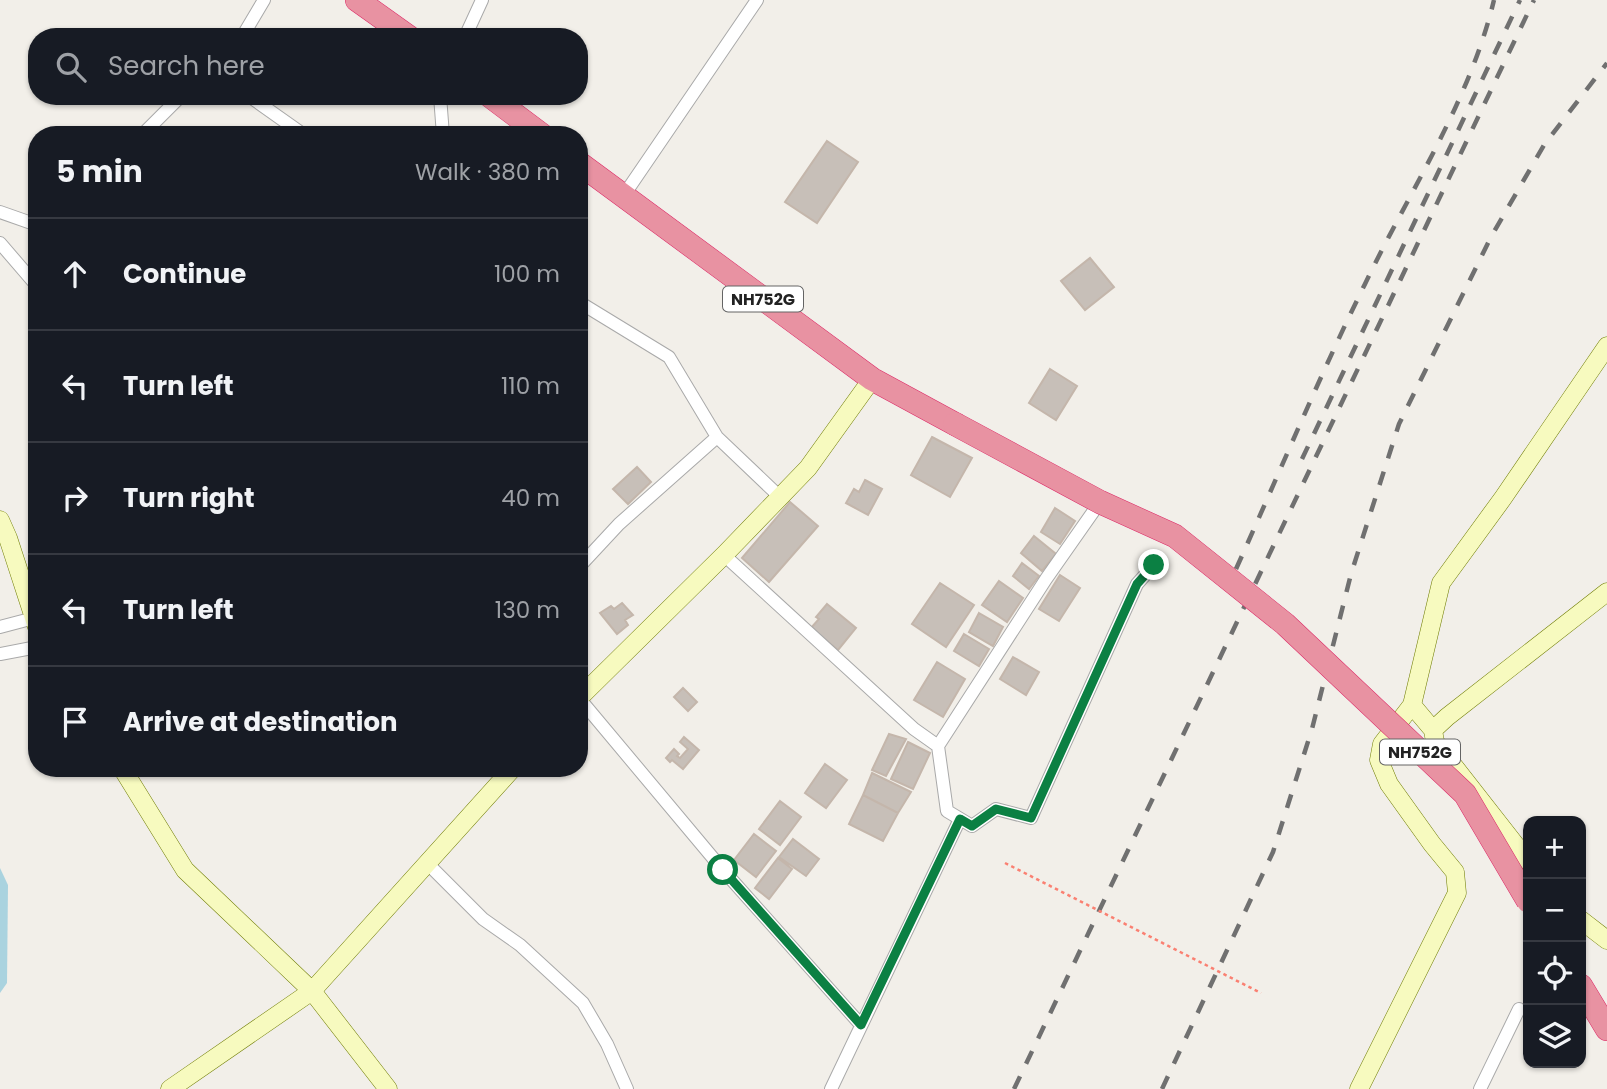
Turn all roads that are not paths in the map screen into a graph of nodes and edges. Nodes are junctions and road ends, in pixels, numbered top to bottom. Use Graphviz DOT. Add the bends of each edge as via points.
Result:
graph roads {
  1 [pos="264,0"];
  2 [pos="356,0"];
  3 [pos="482,0"];
  4 [pos="757,0"];
  5 [pos="247,28"];
  6 [pos="396,28"];
  7 [pos="469,28"];
  8 [pos="172,105"];
  9 [pos="262,105"];
  10 [pos="441,105"];
  11 [pos="502,105"];
  12 [pos="151,126"];
  13 [pos="291,126"];
  14 [pos="442,126"];
  15 [pos="530,126"];
  16 [pos="588,169"];
  17 [pos="624,195"];
  18 [pos="0,212"];
  19 [pos="28,222"];
  20 [pos="0,243"];
  21 [pos="28,276"];
  22 [pos="588,308"];
  23 [pos="1607,346"];
  24 [pos="872,379"];
  25 [pos="717,436"];
  26 [pos="780,496"];
  27 [pos="1100,502"];
  28 [pos="0,520"];
  29 [pos="724,555"];
  30 [pos="588,557"];
  31 [pos="1154,565"];
  32 [pos="1607,592"];
  33 [pos="28,601"];
  34 [pos="28,624"];
  35 [pos="0,628"];
  36 [pos="28,649"];
  37 [pos="0,654"];
  38 [pos="588,689"];
  39 [pos="1412,705"];
  40 [pos="588,709"];
  41 [pos="1433,730"];
  42 [pos="939,746"];
  43 [pos="128,777"];
  44 [pos="505,777"];
  45 [pos="960,819"];
  46 [pos="1523,855"];
  47 [pos="427,863"];
  48 [pos="1523,893"];
  49 [pos="1586,924"];
  50 [pos="1607,940"];
  51 [pos="312,990"];
  52 [pos="1586,994"];
  53 [pos="1519,1009"];
  54 [pos="861,1025"];
  55 [pos="1607,1028"];
  56 [pos="170,1089"];
  57 [pos="388,1089"];
  58 [pos="627,1089"];
  59 [pos="831,1089"];
  60 [pos="1359,1089"];
  61 [pos="1480,1089"];
  1 -- 5 [label="street"];
  2 -- 6 [label="highway"];
  3 -- 7 [label="street"];
  4 -- 17 [label="street"];
  8 -- 12 [label="street"];
  9 -- 13 [label="street"];
  10 -- 14 [label="street"];
  11 -- 15 [label="highway"];
  16 -- 17 [label="highway, NH752G"];
  17 -- 24 [label="highway, NH752G"];
  18 -- 19 [label="street"];
  20 -- 21 [label="street"];
  22 -- 25 [label="street" via="669,357"];
  23 -- 39 [label="street" via="1441,583"];
  24 -- 26 [label="street" via="808,468"];
  24 -- 27 [label="highway, NH752G, bridge"];
  25 -- 26 [label="street"];
  25 -- 30 [label="street"];
  26 -- 29 [label="street"];
  27 -- 42 [label="street"];
  27 -- 48 [label="highway, NH752G, bridge" via="1175,536 1295,634 1465,794"];
  28 -- 33 [label="street"];
  29 -- 38 [label="street"];
  29 -- 42 [label="street" via="914,729"];
  31 -- 45 [label="street" via="1137,584 1031,818 996,809 972,826"];
  32 -- 41 [label="street"];
  34 -- 35 [label="street"];
  36 -- 37 [label="street"];
  39 -- 41 [label="street"];
  39 -- 60 [label="street" via="1382,744 1379,760 1389,784 1455,872 1457,894"];
  40 -- 54 [label="street"];
  41 -- 46 [label="street" via="1435,742"];
  42 -- 45 [label="street" via="947,811"];
  43 -- 51 [label="street" via="185,870"];
  44 -- 47 [label="street"];
  45 -- 54 [label="street"];
  47 -- 51 [label="street"];
  47 -- 58 [label="street" via="483,919 520,945 583,1003"];
  49 -- 50 [label="street"];
  51 -- 56 [label="street"];
  51 -- 57 [label="street"];
  52 -- 55 [label="highway"];
  53 -- 61 [label="street"];
  54 -- 59 [label="street"];
}
